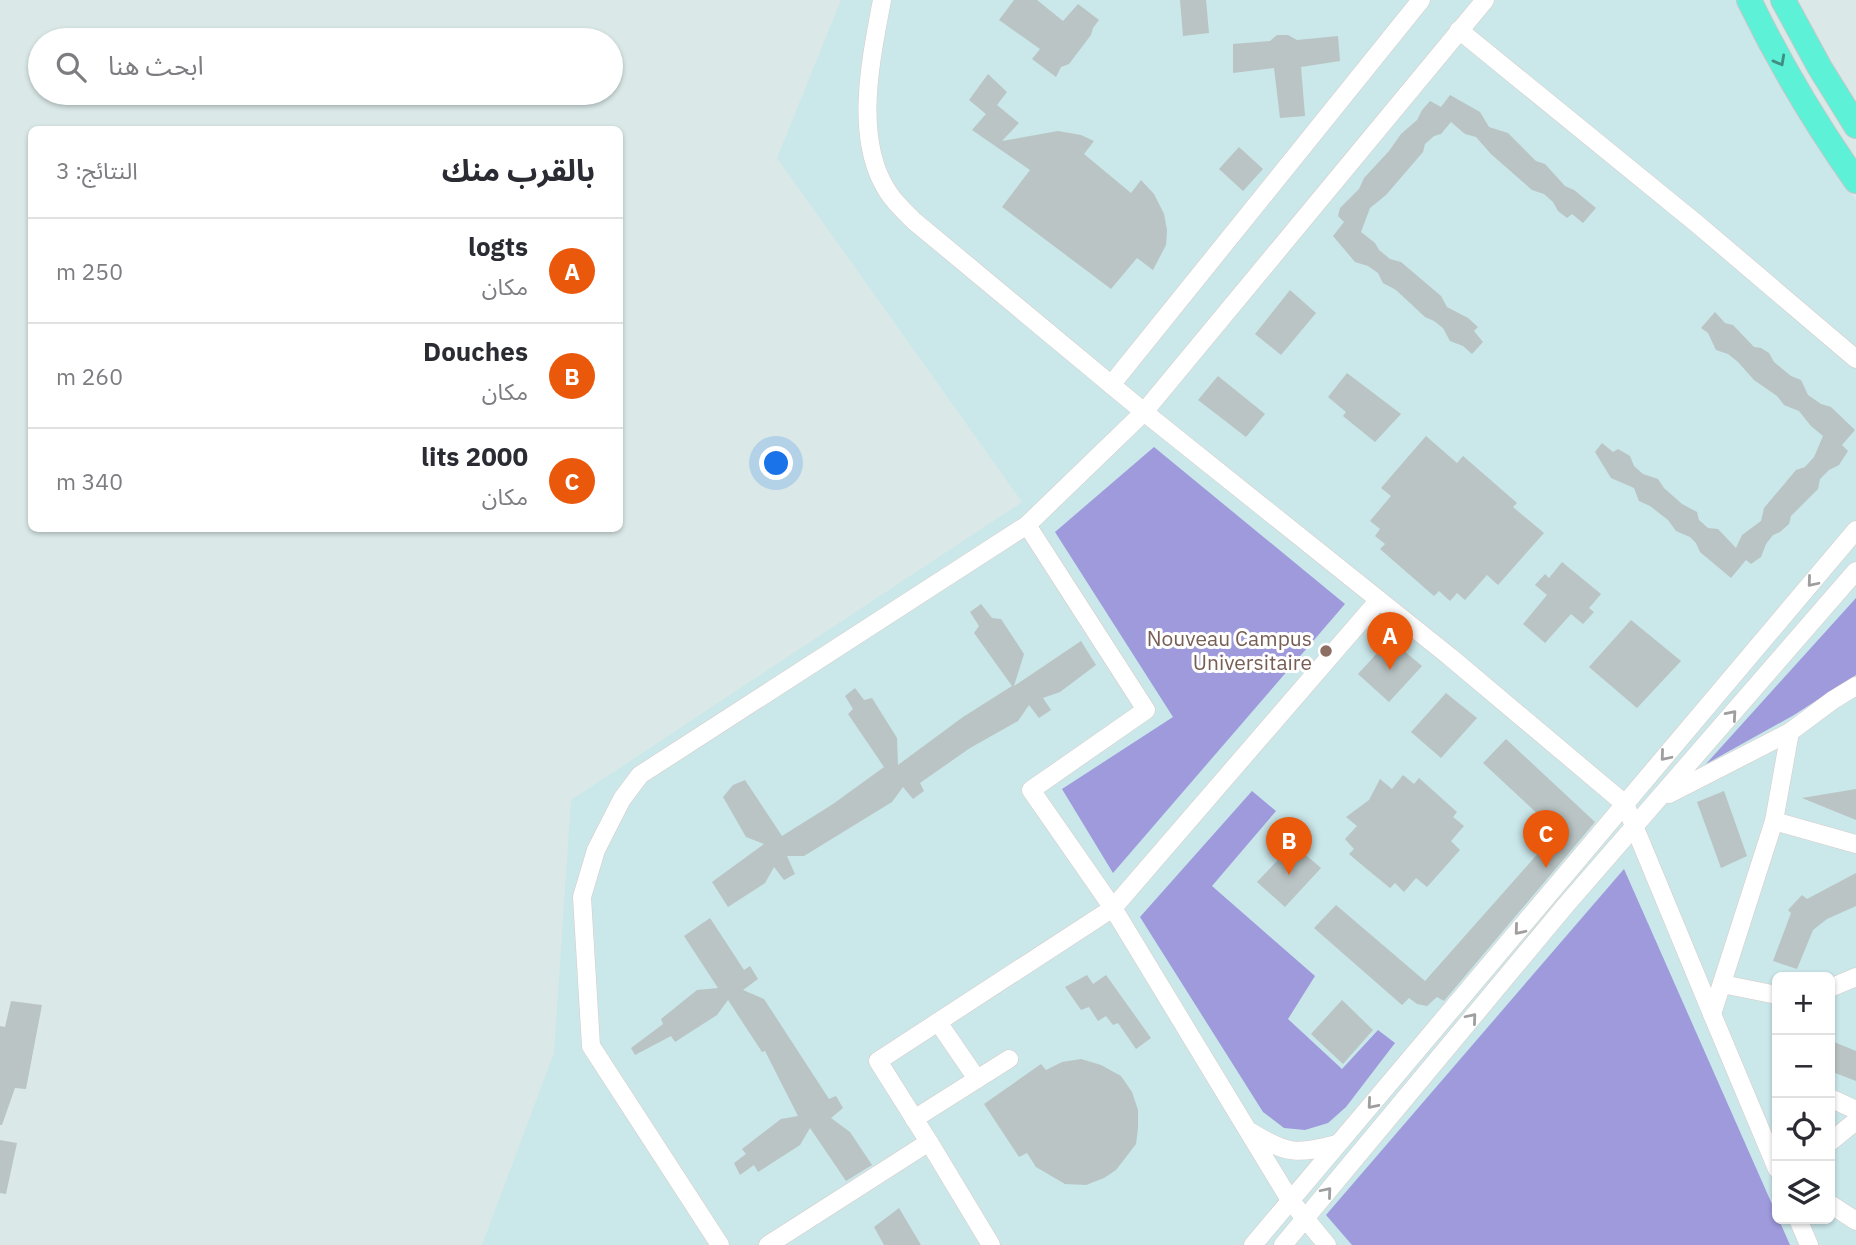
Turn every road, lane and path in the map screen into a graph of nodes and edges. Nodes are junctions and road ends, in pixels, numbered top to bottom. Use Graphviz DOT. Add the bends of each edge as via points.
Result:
graph roads {
  1 [pos="882,0"];
  2 [pos="1421,0"];
  3 [pos="1485,0"];
  4 [pos="1749,0"];
  5 [pos="1783,0"];
  6 [pos="1459,30"];
  7 [pos="1856,126"];
  8 [pos="1856,181"];
  9 [pos="1856,359"];
  10 [pos="1111,385"];
  11 [pos="1144,412"];
  12 [pos="1027,525"];
  13 [pos="1856,530"];
  14 [pos="1856,571"];
  15 [pos="1378,601"];
  16 [pos="1856,686"];
  17 [pos="1790,732"];
  18 [pos="1660,799"];
  19 [pos="1625,804"];
  20 [pos="1774,821"];
  21 [pos="1635,828"];
  22 [pos="1856,844"];
  23 [pos="1113,908"];
  24 [pos="1856,977"];
  25 [pos="1722,984"];
  26 [pos="1835,986"];
  27 [pos="1772,994"];
  28 [pos="1712,1014"];
  29 [pos="938,1021"];
  30 [pos="1009,1059"];
  31 [pos="977,1079"];
  32 [pos="1835,1100"];
  33 [pos="1856,1110"];
  34 [pos="914,1119"];
  35 [pos="1856,1121"];
  36 [pos="1248,1130"];
  37 [pos="1835,1138"];
  38 [pos="929,1142"];
  39 [pos="1337,1144"];
  40 [pos="1774,1161"];
  41 [pos="1290,1200"];
  42 [pos="1835,1207"];
  43 [pos="1304,1219"];
  44 [pos="1856,1221"];
  45 [pos="1800,1224"];
  46 [pos="720,1245"];
  47 [pos="768,1245"];
  48 [pos="991,1245"];
  49 [pos="1253,1245"];
  50 [pos="1283,1245"];
  51 [pos="1327,1245"];
  52 [pos="1809,1245"];
  1 -- 10 [label="lane" via="868,90 870,145 889,193 914,221"];
  2 -- 10 [label="lane"];
  3 -- 6 [label="lane"];
  4 -- 8 [label="highway, one-way" via="1818,127"];
  5 -- 7 [label="highway"];
  6 -- 9 [label="lane"];
  6 -- 11 [label="lane"];
  10 -- 11 [label="lane"];
  11 -- 12 [label="lane"];
  11 -- 15 [label="lane"];
  12 -- 23 [label="lane" via="1146,710 1031,790"];
  12 -- 46 [label="lane" via="640,775 596,850 582,897 591,1046"];
  13 -- 19 [label="lane, one-way"];
  18 -- 14 [label="lane, one-way"];
  15 -- 19 [label="lane"];
  15 -- 23 [label="lane"];
  16 -- 17 [label="lane"];
  17 -- 18 [label="lane"];
  17 -- 20 [label="lane"];
  18 -- 21 [label="lane"];
  19 -- 21 [label="lane"];
  19 -- 39 [label="lane, one-way"];
  20 -- 22 [label="lane"];
  20 -- 25 [label="lane"];
  21 -- 28 [label="lane"];
  43 -- 21 [label="lane, one-way"];
  23 -- 29 [label="lane"];
  23 -- 36 [label="lane"];
  24 -- 26 [label="lane"];
  25 -- 27 [label="lane"];
  25 -- 28 [label="lane"];
  28 -- 40 [label="lane"];
  29 -- 31 [label="lane"];
  29 -- 34 [label="lane" via="878,1061"];
  30 -- 31 [label="lane"];
  31 -- 34 [label="lane"];
  32 -- 33 [label="lane"];
  34 -- 38 [label="lane"];
  35 -- 37 [label="lane"];
  36 -- 39 [label="lane" via="1293,1152"];
  36 -- 41 [label="lane"];
  38 -- 47 [label="lane"];
  38 -- 48 [label="lane"];
  39 -- 41 [label="lane"];
  41 -- 43 [label="lane"];
  41 -- 49 [label="lane"];
  42 -- 44 [label="lane"];
  43 -- 50 [label="lane"];
  43 -- 51 [label="lane"];
  45 -- 52 [label="lane"];
}
